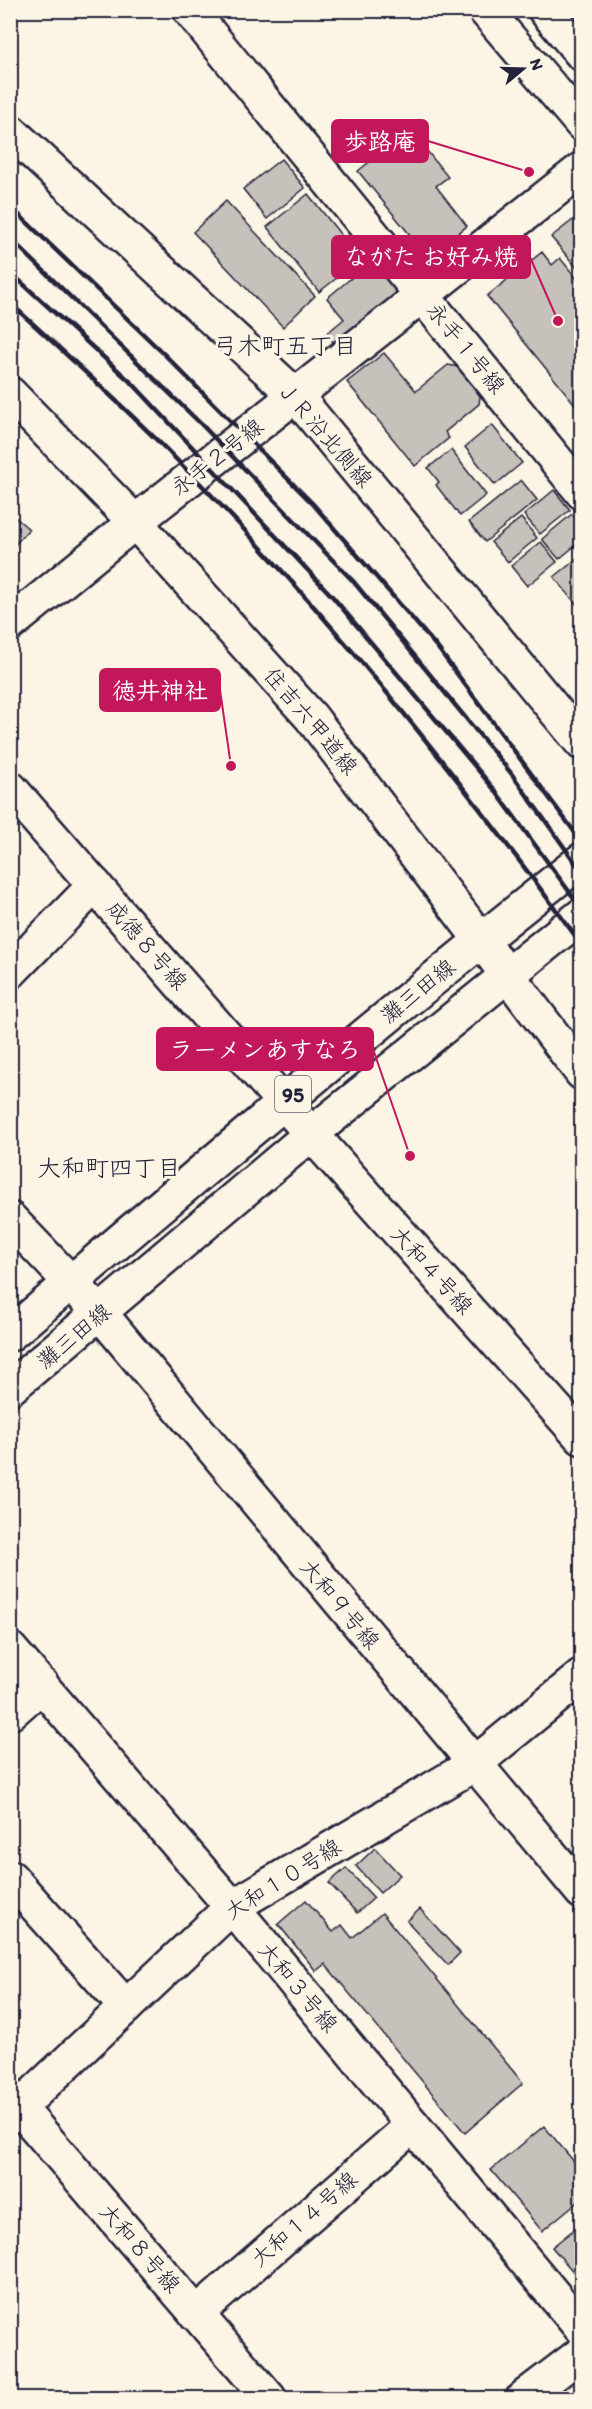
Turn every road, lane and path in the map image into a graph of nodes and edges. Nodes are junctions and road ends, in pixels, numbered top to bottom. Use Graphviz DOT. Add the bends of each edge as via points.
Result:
graph roads {
  1 [pos="190,10"];
  2 [pos="485,10"];
  3 [pos="545,10"];
  4 [pos="582,54"];
  5 [pos="582,124"];
  6 [pos="10,131"];
  7 [pos="582,169"];
  8 [pos="422,293"];
  9 [pos="10,394"];
  10 [pos="296,396"];
  11 [pos="582,492"];
  12 [pos="135,522"];
  13 [pos="10,624"];
  14 [pos="582,742"];
  15 [pos="10,788"];
  16 [pos="582,860"];
  17 [pos="95,885"];
  18 [pos="582,915"];
  19 [pos="482,938"];
  20 [pos="10,972"];
  21 [pos="509,975"];
  22 [pos="582,1073"];
  23 [pos="283,1102"];
  24 [pos="311,1134"];
  25 [pos="10,1219"];
  26 [pos="72,1282"];
  27 [pos="101,1314"];
  28 [pos="10,1334"];
  29 [pos="10,1389"];
  30 [pos="582,1438"];
  31 [pos="10,1649"];
  32 [pos="582,1676"];
  33 [pos="42,1685"];
  34 [pos="10,1713"];
  35 [pos="474,1765"];
  36 [pos="10,1877"];
  37 [pos="582,1892"];
  38 [pos="232,1907"];
  39 [pos="126,2007"];
  40 [pos="14,2107"];
  41 [pos="413,2125"];
  42 [pos="196,2314"];
  43 [pos="582,2329"];
  44 [pos="582,2353"];
  45 [pos="269,2398"];
  46 [pos="523,2398"];
  1 -- 8 [label="street, 永手１号線"];
  2 -- 5 [label="street"];
  3 -- 4 [label="street"];
  6 -- 10 [label="street, ＪＲ沿北側線"];
  7 -- 8 [label="street, 永手２号線"];
  8 -- 10 [label="street, 永手２号線"];
  8 -- 11 [label="street, 永手１号線"];
  9 -- 12 [label="street, 住吉六甲道線"];
  10 -- 12 [label="street, 永手２号線"];
  10 -- 14 [label="street, ＪＲ沿北側線"];
  12 -- 13 [label="street, 永手２号線"];
  12 -- 19 [label="street, 住吉六甲道線" via="311,717"];
  15 -- 17 [label="street, 成徳８号線"];
  16 -- 19 [label="street, 灘三田線 / 95"];
  17 -- 20 [label="street"];
  17 -- 23 [label="street, 成徳８号線"];
  18 -- 21 [label="street, 灘三田線 / 95"];
  19 -- 21 [label="street, 住吉六甲道線"];
  19 -- 23 [label="street, 灘三田線 / 95"];
  21 -- 22 [label="street, 住吉六甲道線"];
  21 -- 24 [label="street, 灘三田線 / 95"];
  23 -- 24 [label="street, 大和４号線"];
  23 -- 26 [label="street, 灘三田線 / 95"];
  24 -- 27 [label="street, 灘三田線 / 95"];
  24 -- 30 [label="street, 大和４号線"];
  25 -- 26 [label="street, 大和９号線"];
  26 -- 27 [label="street, 大和９号線"];
  26 -- 28 [label="street, 灘三田線 / 95"];
  27 -- 29 [label="street, 灘三田線 / 95"];
  27 -- 35 [label="street, 大和９号線"];
  31 -- 33 [label="street, 大和３号線"];
  32 -- 35 [label="street, 大和１０号線"];
  33 -- 34 [label="street"];
  33 -- 38 [label="street, 大和３号線"];
  35 -- 37 [label="street, 大和９号線"];
  35 -- 38 [label="street, 大和１０号線"];
  36 -- 39 [label="street"];
  38 -- 39 [label="street, 大和１０号線"];
  38 -- 41 [label="street, 大和３号線"];
  39 -- 40 [label="street, 大和１０号線"];
  40 -- 42 [label="street, 大和８号線"];
  41 -- 42 [label="street, 大和１４号線"];
  41 -- 43 [label="street, 大和３号線"];
  42 -- 45 [label="street, 大和８号線"];
  44 -- 46 [label="street"];
}
